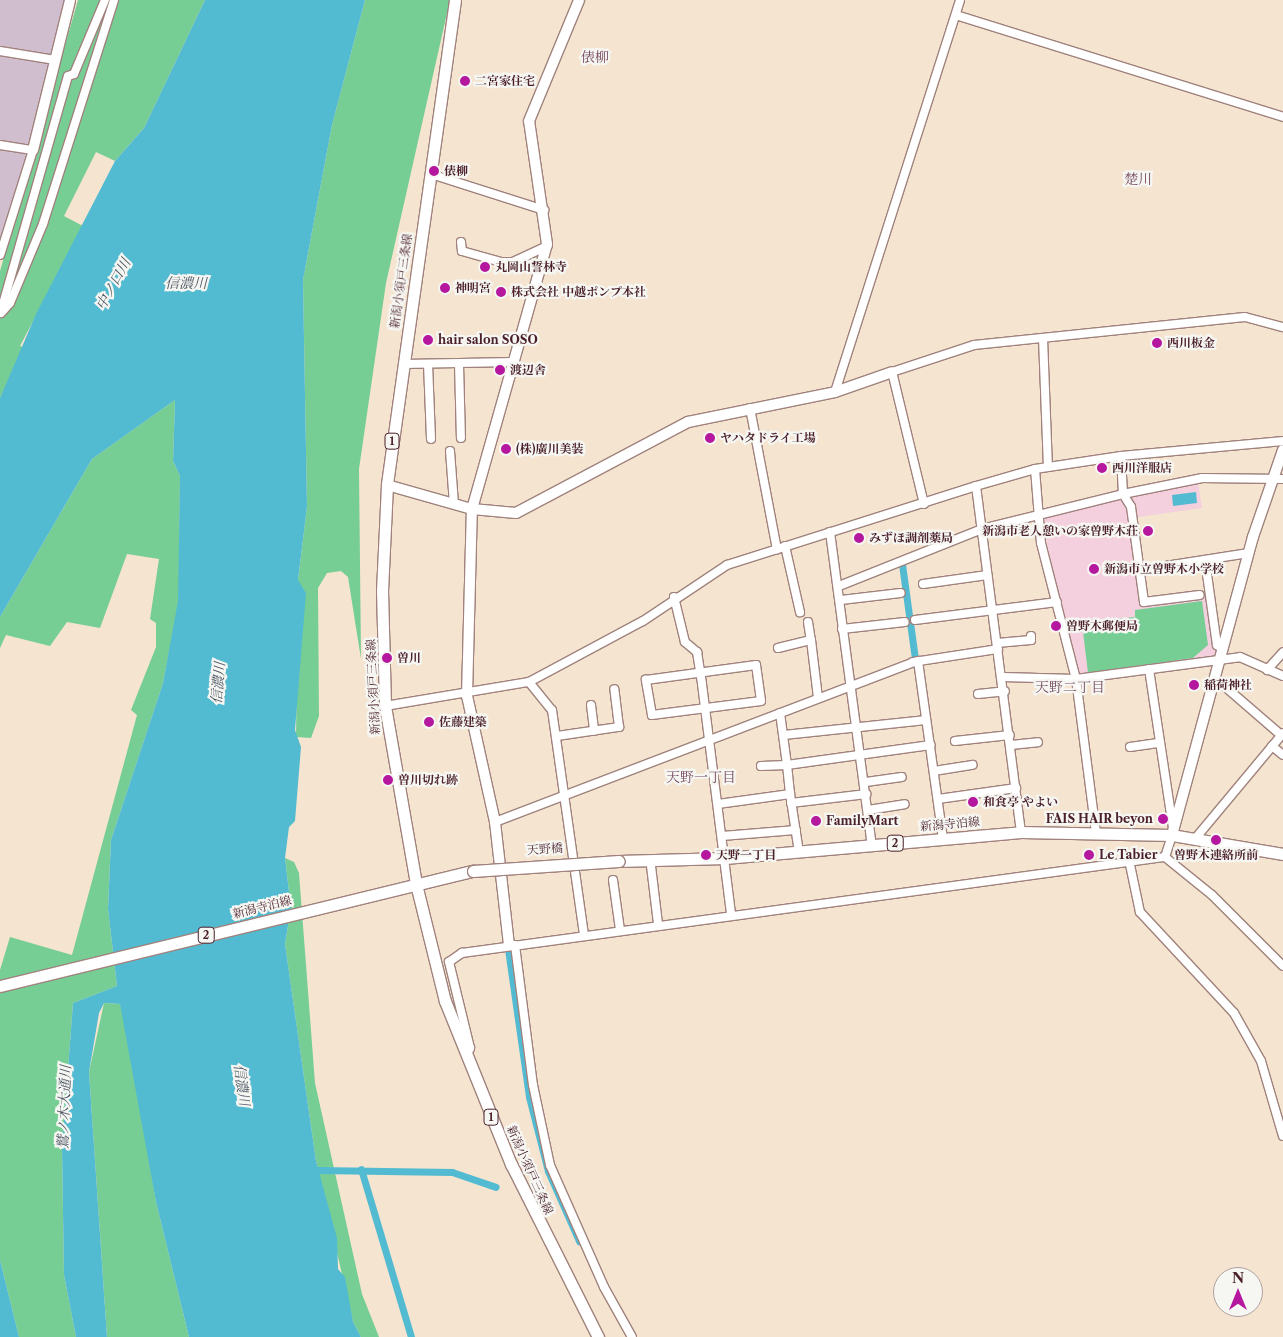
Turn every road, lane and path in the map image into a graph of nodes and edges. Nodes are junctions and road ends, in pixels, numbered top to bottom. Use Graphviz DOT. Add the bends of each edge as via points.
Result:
graph roads {
  1 [pos="70,0"];
  2 [pos="105,0"];
  3 [pos="114,0"];
  4 [pos="455,0"];
  5 [pos="578,0"];
  6 [pos="960,0"];
  7 [pos="956,15"];
  8 [pos="0,51"];
  9 [pos="55,60"];
  10 [pos="1283,117"];
  11 [pos="0,145"];
  12 [pos="33,150"];
  13 [pos="431,174"];
  14 [pos="544,210"];
  15 [pos="461,242"];
  16 [pos="547,246"];
  17 [pos="0,255"];
  18 [pos="0,314"];
  19 [pos="1283,327"];
  20 [pos="1044,338"];
  21 [pos="515,362"];
  22 [pos="402,364"];
  23 [pos="428,364"];
  24 [pos="459,364"];
  25 [pos="892,372"];
  26 [pos="835,392"];
  27 [pos="750,408"];
  28 [pos="461,438"];
  29 [pos="431,439"];
  30 [pos="1283,441"];
  31 [pos="1283,450"];
  32 [pos="450,451"];
  33 [pos="1121,456"];
  34 [pos="1048,467"];
  35 [pos="1034,469"];
  36 [pos="1279,477"];
  37 [pos="387,485"];
  38 [pos="976,486"];
  39 [pos="1123,494"];
  40 [pos="454,504"];
  41 [pos="924,504"];
  42 [pos="472,509"];
  43 [pos="1038,517"];
  44 [pos="982,529"];
  45 [pos="830,532"];
  46 [pos="781,548"];
  47 [pos="1249,553"];
  48 [pos="1206,560"];
  49 [pos="1140,570"];
  50 [pos="987,575"];
  51 [pos="923,584"];
  52 [pos="838,586"];
  53 [pos="901,593"];
  54 [pos="1200,595"];
  55 [pos="674,597"];
  56 [pos="841,600"];
  57 [pos="1058,602"];
  58 [pos="993,609"];
  59 [pos="800,612"];
  60 [pos="915,620"];
  61 [pos="808,622"];
  62 [pos="904,622"];
  63 [pos="842,629"];
  64 [pos="1031,636"];
  65 [pos="811,640"];
  66 [pos="998,646"];
  67 [pos="778,648"];
  68 [pos="1223,649"];
  69 [pos="1283,652"];
  70 [pos="755,655"];
  71 [pos="1220,659"];
  72 [pos="918,661"];
  73 [pos="756,665"];
  74 [pos="1149,669"];
  75 [pos="1267,670"];
  76 [pos="699,672"];
  77 [pos="1283,676"];
  78 [pos="1003,677"];
  79 [pos="1215,678"];
  80 [pos="1076,679"];
  81 [pos="529,682"];
  82 [pos="851,686"];
  83 [pos="614,689"];
  84 [pos="1005,691"];
  85 [pos="978,694"];
  86 [pos="467,696"];
  87 [pos="818,698"];
  88 [pos="591,705"];
  89 [pos="385,706"];
  90 [pos="706,709"];
  91 [pos="780,713"];
  92 [pos="926,720"];
  93 [pos="858,727"];
  94 [pos="594,731"];
  95 [pos="1282,734"];
  96 [pos="784,735"];
  97 [pos="1010,735"];
  98 [pos="558,736"];
  99 [pos="709,742"];
  100 [pos="955,742"];
  101 [pos="1038,742"];
  102 [pos="1160,743"];
  103 [pos="931,745"];
  104 [pos="1011,745"];
  105 [pos="1272,746"];
  106 [pos="1130,747"];
  107 [pos="861,752"];
  108 [pos="1283,754"];
  109 [pos="787,765"];
  110 [pos="973,765"];
  111 [pos="761,766"];
  112 [pos="934,771"];
  113 [pos="902,777"];
  114 [pos="866,782"];
  115 [pos="1016,788"];
  116 [pos="565,794"];
  117 [pos="866,794"];
  118 [pos="791,799"];
  119 [pos="938,799"];
  120 [pos="718,804"];
  121 [pos="905,804"];
  122 [pos="868,810"];
  123 [pos="496,822"];
  124 [pos="796,830"];
  125 [pos="1021,832"];
  126 [pos="1096,832"];
  127 [pos="1172,832"];
  128 [pos="722,836"];
  129 [pos="943,838"];
  130 [pos="1194,840"];
  131 [pos="872,846"];
  132 [pos="799,852"];
  133 [pos="1282,852"];
  134 [pos="1166,857"];
  135 [pos="725,858"];
  136 [pos="1129,860"];
  137 [pos="619,861"];
  138 [pos="651,866"];
  139 [pos="473,871"];
  140 [pos="613,880"];
  141 [pos="413,884"];
  142 [pos="731,913"];
  143 [pos="658,924"];
  144 [pos="620,930"];
  145 [pos="584,934"];
  146 [pos="512,945"];
  147 [pos="1283,966"];
  148 [pos="0,986"];
  149 [pos="466,1056"];
  150 [pos="1283,1135"];
  151 [pos="598,1337"];
  152 [pos="632,1337"];
  1 -- 9 [label="street"];
  2 -- 18 [label="street" via="74,74 68,76"];
  3 -- 18 [label="street" via="43,224 10,303"];
  4 -- 13 [label="main road, 新潟小須戸三条線 / 1"];
  5 -- 14 [label="street" via="529,121"];
  6 -- 7 [label="street"];
  7 -- 10 [label="street"];
  7 -- 26 [label="street"];
  8 -- 9 [label="street"];
  9 -- 12 [label="street"];
  11 -- 12 [label="street"];
  12 -- 17 [label="street"];
  13 -- 14 [label="street"];
  13 -- 22 [label="main road, 新潟小須戸三条線 / 1"];
  14 -- 16 [label="street"];
  15 -- 16 [label="street" via="462,251 501,262 513,262"];
  16 -- 21 [label="street"];
  19 -- 20 [label="street" via="1245,317"];
  20 -- 25 [label="street" via="974,345"];
  20 -- 34 [label="street"];
  21 -- 24 [label="street"];
  21 -- 42 [label="street"];
  22 -- 23 [label="street"];
  22 -- 37 [label="main road, 新潟小須戸三条線 / 1"];
  23 -- 24 [label="street"];
  23 -- 29 [label="street"];
  24 -- 28 [label="street"];
  25 -- 26 [label="street"];
  25 -- 41 [label="street"];
  26 -- 27 [label="street"];
  27 -- 42 [label="street" via="688,422 530,508 516,512"];
  27 -- 46 [label="street"];
  30 -- 33 [label="street"];
  31 -- 36 [label="street"];
  32 -- 40 [label="street"];
  33 -- 34 [label="street"];
  33 -- 39 [label="street"];
  34 -- 35 [label="street"];
  35 -- 38 [label="street"];
  35 -- 43 [label="street"];
  36 -- 39 [label="street" via="1202,478"];
  36 -- 47 [label="street"];
  37 -- 40 [label="street"];
  37 -- 89 [label="main road, 新潟小須戸三条線 / 1" via="382,590"];
  38 -- 41 [label="street"];
  38 -- 44 [label="street"];
  39 -- 43 [label="street"];
  39 -- 49 [label="street" via="1131,507"];
  40 -- 42 [label="street"];
  41 -- 45 [label="street"];
  42 -- 86 [label="street"];
  43 -- 44 [label="street"];
  43 -- 57 [label="street"];
  44 -- 50 [label="street"];
  44 -- 52 [label="street"];
  45 -- 46 [label="street"];
  45 -- 52 [label="street"];
  46 -- 55 [label="street" via="727,565"];
  46 -- 59 [label="street"];
  47 -- 48 [label="street"];
  47 -- 68 [label="street"];
  48 -- 49 [label="street"];
  48 -- 68 [label="street" via="1217,645"];
  49 -- 54 [label="street" via="1144,602"];
  50 -- 51 [label="street"];
  50 -- 58 [label="street"];
  52 -- 56 [label="street"];
  53 -- 56 [label="street"];
  55 -- 76 [label="street" via="685,642 697,652"];
  55 -- 81 [label="street" via="643,621"];
  56 -- 63 [label="street"];
  57 -- 58 [label="street"];
  57 -- 80 [label="street"];
  58 -- 60 [label="street"];
  58 -- 66 [label="street"];
  61 -- 65 [label="street"];
  62 -- 63 [label="street"];
  63 -- 82 [label="street"];
  64 -- 66 [label="street" via="1031,640"];
  65 -- 67 [label="street"];
  65 -- 87 [label="street"];
  66 -- 72 [label="street"];
  66 -- 78 [label="street"];
  68 -- 71 [label="street"];
  69 -- 75 [label="street"];
  70 -- 73 [label="street"];
  71 -- 74 [label="street"];
  71 -- 75 [label="street" via="1240,657"];
  71 -- 79 [label="street"];
  72 -- 82 [label="street"];
  72 -- 92 [label="street"];
  73 -- 76 [label="street"];
  73 -- 90 [label="street" via="761,701"];
  74 -- 80 [label="street"];
  74 -- 102 [label="street"];
  75 -- 77 [label="street"];
  76 -- 90 [label="street"];
  76 -- 90 [label="street" via="646,680 652,715"];
  78 -- 80 [label="street"];
  78 -- 84 [label="street"];
  79 -- 95 [label="street"];
  79 -- 127 [label="street"];
  80 -- 126 [label="street"];
  81 -- 86 [label="street"];
  81 -- 98 [label="street" via="552,710"];
  82 -- 87 [label="street"];
  82 -- 93 [label="street"];
  83 -- 94 [label="street" via="619,727"];
  84 -- 85 [label="street"];
  84 -- 97 [label="street"];
  86 -- 89 [label="street"];
  86 -- 123 [label="street"];
  87 -- 91 [label="street"];
  88 -- 94 [label="street"];
  89 -- 141 [label="main road, 新潟小須戸三条線 / 1"];
  90 -- 99 [label="street"];
  91 -- 96 [label="street"];
  91 -- 99 [label="street"];
  92 -- 93 [label="street"];
  92 -- 103 [label="street"];
  93 -- 96 [label="street"];
  93 -- 107 [label="street"];
  94 -- 98 [label="street"];
  95 -- 105 [label="street"];
  96 -- 109 [label="street"];
  97 -- 100 [label="street"];
  97 -- 104 [label="street"];
  98 -- 116 [label="street"];
  99 -- 116 [label="street"];
  99 -- 120 [label="street"];
  101 -- 104 [label="street"];
  102 -- 106 [label="street"];
  102 -- 127 [label="street"];
  103 -- 107 [label="street"];
  103 -- 112 [label="street"];
  104 -- 115 [label="street"];
  105 -- 108 [label="street"];
  105 -- 130 [label="street"];
  107 -- 109 [label="street"];
  107 -- 114 [label="street"];
  109 -- 111 [label="street"];
  109 -- 118 [label="street"];
  110 -- 112 [label="street"];
  112 -- 119 [label="street"];
  113 -- 114 [label="street"];
  114 -- 117 [label="street"];
  115 -- 119 [label="street"];
  115 -- 125 [label="street"];
  116 -- 123 [label="street"];
  116 -- 145 [label="street"];
  117 -- 118 [label="street"];
  117 -- 122 [label="street"];
  118 -- 120 [label="street"];
  118 -- 124 [label="street"];
  119 -- 129 [label="street"];
  120 -- 128 [label="street"];
  121 -- 122 [label="street"];
  122 -- 131 [label="street"];
  123 -- 146 [label="street"];
  124 -- 128 [label="street"];
  124 -- 132 [label="street"];
  125 -- 126 [label="main road, 新潟寺泊線 / 2"];
  125 -- 129 [label="main road, 新潟寺泊線 / 2"];
  126 -- 127 [label="main road, 新潟寺泊線 / 2"];
  127 -- 130 [label="main road, 新潟寺泊線 / 2"];
  127 -- 134 [label="street"];
  128 -- 135 [label="street"];
  129 -- 131 [label="main road, 新潟寺泊線 / 2"];
  130 -- 133 [label="main road, 新潟寺泊線 / 2"];
  131 -- 132 [label="main road, 新潟寺泊線 / 2"];
  132 -- 135 [label="main road, 新潟寺泊線 / 2"];
  134 -- 136 [label="street"];
  134 -- 147 [label="street" via="1219,901"];
  135 -- 137 [label="main road, 新潟寺泊線 / 2"];
  135 -- 142 [label="street"];
  136 -- 142 [label="street"];
  136 -- 150 [label="street" via="1140,912 1234,1013 1261,1061"];
  137 -- 139 [label="main road, 天野橋 / 2, bridge"];
  138 -- 143 [label="street"];
  139 -- 141 [label="main road, 新潟寺泊線 / 2"];
  140 -- 144 [label="street"];
  141 -- 148 [label="main road, 新潟寺泊線 / 2"];
  141 -- 149 [label="main road, 新潟小須戸三条線 / 1" via="445,1001"];
  142 -- 143 [label="street"];
  143 -- 144 [label="street"];
  144 -- 145 [label="street"];
  145 -- 146 [label="street"];
  146 -- 149 [label="street" via="462,953 450,962 470,1048"];
  146 -- 152 [label="street" via="533,1086 550,1166 604,1287"];
  149 -- 151 [label="main road, 新潟小須戸三条線 / 1" via="538,1222"];
}
